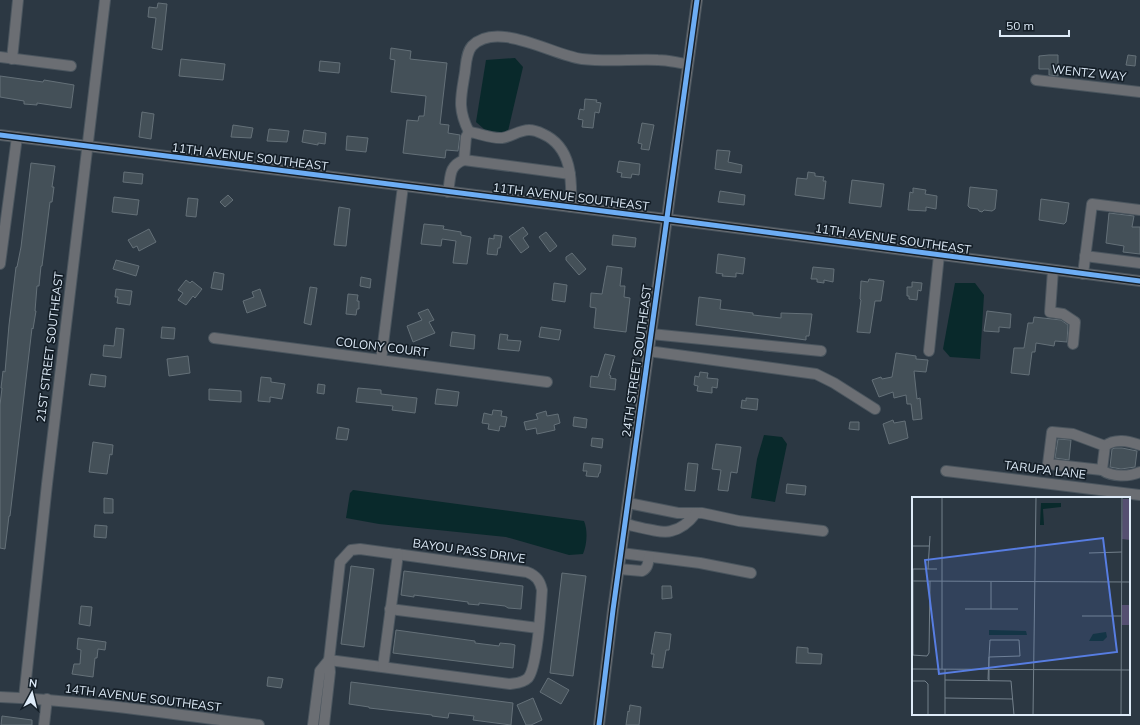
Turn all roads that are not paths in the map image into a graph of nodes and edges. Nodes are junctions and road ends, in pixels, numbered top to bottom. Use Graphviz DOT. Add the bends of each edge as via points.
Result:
graph roads {
  1 [pos="18,0"];
  2 [pos="105,0"];
  3 [pos="697,0"];
  4 [pos="0,57"];
  5 [pos="12,59"];
  6 [pos="688,64"];
  7 [pos="71,66"];
  8 [pos="1036,80"];
  9 [pos="1140,92"];
  10 [pos="469,132"];
  11 [pos="0,135"];
  12 [pos="17,137"];
  13 [pos="87,147"];
  14 [pos="464,160"];
  15 [pos="570,174"];
  16 [pos="403,186"];
  17 [pos="448,192"];
  18 [pos="571,207"];
  19 [pos="1140,210"];
  20 [pos="666,219"];
  21 [pos="939,255"];
  22 [pos="1085,256"];
  23 [pos="1140,263"];
  24 [pos="0,264"];
  25 [pos="1053,270"];
  26 [pos="1083,274"];
  27 [pos="1140,281"];
  28 [pos="651,334"];
  29 [pos="214,338"];
  30 [pos="1073,344"];
  31 [pos="648,351"];
  32 [pos="821,351"];
  33 [pos="929,351"];
  34 [pos="380,360"];
  35 [pos="548,382"];
  36 [pos="875,408"];
  37 [pos="1140,445"];
  38 [pos="1105,446"];
  39 [pos="1102,470"];
  40 [pos="946,471"];
  41 [pos="1140,472"];
  42 [pos="1140,495"];
  43 [pos="628,503"];
  44 [pos="696,513"];
  45 [pos="625,524"];
  46 [pos="823,531"];
  47 [pos="621,553"];
  48 [pos="398,554"];
  49 [pos="649,557"];
  50 [pos="618,569"];
  51 [pos="751,573"];
  52 [pos="390,609"];
  53 [pos="538,628"];
  54 [pos="330,660"];
  55 [pos="383,667"];
  56 [pos="0,697"];
  57 [pos="24,698"];
  58 [pos="47,699"];
  59 [pos="44,725"];
  60 [pos="259,725"];
  61 [pos="313,725"];
  62 [pos="324,725"];
  63 [pos="599,725"];
  1 -- 5 [label="street"];
  2 -- 13 [label="street, 21ST STREET SOUTHEAST"];
  3 -- 6 [label="street, 24TH STREET SOUTHEAST"];
  4 -- 5 [label="street"];
  5 -- 7 [label="street"];
  6 -- 10 [label="street" via="660,60 577,58 526,42 493,36 472,47 466,60 460,110"];
  6 -- 20 [label="street, 24TH STREET SOUTHEAST"];
  8 -- 9 [label="street, WENTZ WAY"];
  10 -- 14 [label="street" via="466,137"];
  10 -- 15 [label="street" via="502,138 528,130 540,132 551,138 563,151"];
  11 -- 12 [label="street, 11TH AVENUE SOUTHEAST"];
  12 -- 13 [label="street, 11TH AVENUE SOUTHEAST"];
  12 -- 24 [label="street"];
  13 -- 16 [label="street, 11TH AVENUE SOUTHEAST"];
  13 -- 57 [label="street, 21ST STREET SOUTHEAST"];
  14 -- 15 [label="street"];
  14 -- 17 [label="street" via="456,164 452,170"];
  15 -- 18 [label="street"];
  16 -- 17 [label="street, 11TH AVENUE SOUTHEAST"];
  16 -- 34 [label="street"];
  17 -- 18 [label="street, 11TH AVENUE SOUTHEAST"];
  18 -- 20 [label="street, 11TH AVENUE SOUTHEAST"];
  19 -- 22 [label="street" via="1092,204"];
  20 -- 21 [label="street, 11TH AVENUE SOUTHEAST"];
  20 -- 28 [label="street, 24TH STREET SOUTHEAST"];
  21 -- 25 [label="street, 11TH AVENUE SOUTHEAST"];
  21 -- 33 [label="street"];
  22 -- 23 [label="street"];
  22 -- 26 [label="street"];
  25 -- 26 [label="street, 11TH AVENUE SOUTHEAST"];
  25 -- 30 [label="street" via="1050,312 1063,314 1075,322"];
  26 -- 27 [label="street, 11TH AVENUE SOUTHEAST"];
  28 -- 31 [label="street, 24TH STREET SOUTHEAST"];
  28 -- 32 [label="street"];
  29 -- 34 [label="street, COLONY COURT"];
  31 -- 36 [label="street" via="816,374"];
  31 -- 43 [label="street, 24TH STREET SOUTHEAST"];
  34 -- 35 [label="street, COLONY COURT"];
  37 -- 38 [label="street" via="1122,441 1110,442"];
  38 -- 39 [label="street"];
  38 -- 39 [label="street" via="1073,434 1052,432 1048,464"];
  39 -- 41 [label="street" via="1119,475"];
  40 -- 42 [label="street, TARUPA LANE"];
  43 -- 44 [label="street" via="660,510"];
  43 -- 45 [label="street, 24TH STREET SOUTHEAST"];
  44 -- 45 [label="street" via="692,519 670,532"];
  44 -- 46 [label="street"];
  45 -- 47 [label="street, 24TH STREET SOUTHEAST"];
  47 -- 49 [label="street"];
  47 -- 50 [label="street, 24TH STREET SOUTHEAST"];
  48 -- 52 [label="street"];
  48 -- 53 [label="street, BAYOU PASS DRIVE" via="534,574 540,581 542,590"];
  48 -- 54 [label="street, BAYOU PASS DRIVE" via="351,550 340,562"];
  49 -- 50 [label="street" via="648,566 642,571"];
  49 -- 51 [label="street"];
  50 -- 63 [label="street, 24TH STREET SOUTHEAST"];
  52 -- 53 [label="street"];
  52 -- 55 [label="street"];
  53 -- 55 [label="street, BAYOU PASS DRIVE" via="532,671 528,678 519,683 510,684"];
  54 -- 55 [label="street, BAYOU PASS DRIVE"];
  54 -- 61 [label="street, BAYOU PASS DRIVE" via="320,671"];
  54 -- 62 [label="street, BAYOU PASS DRIVE"];
  56 -- 57 [label="street, 14TH AVENUE SOUTHEAST"];
  57 -- 58 [label="street, 14TH AVENUE SOUTHEAST"];
  58 -- 59 [label="street"];
  58 -- 60 [label="street, 14TH AVENUE SOUTHEAST"];
}
